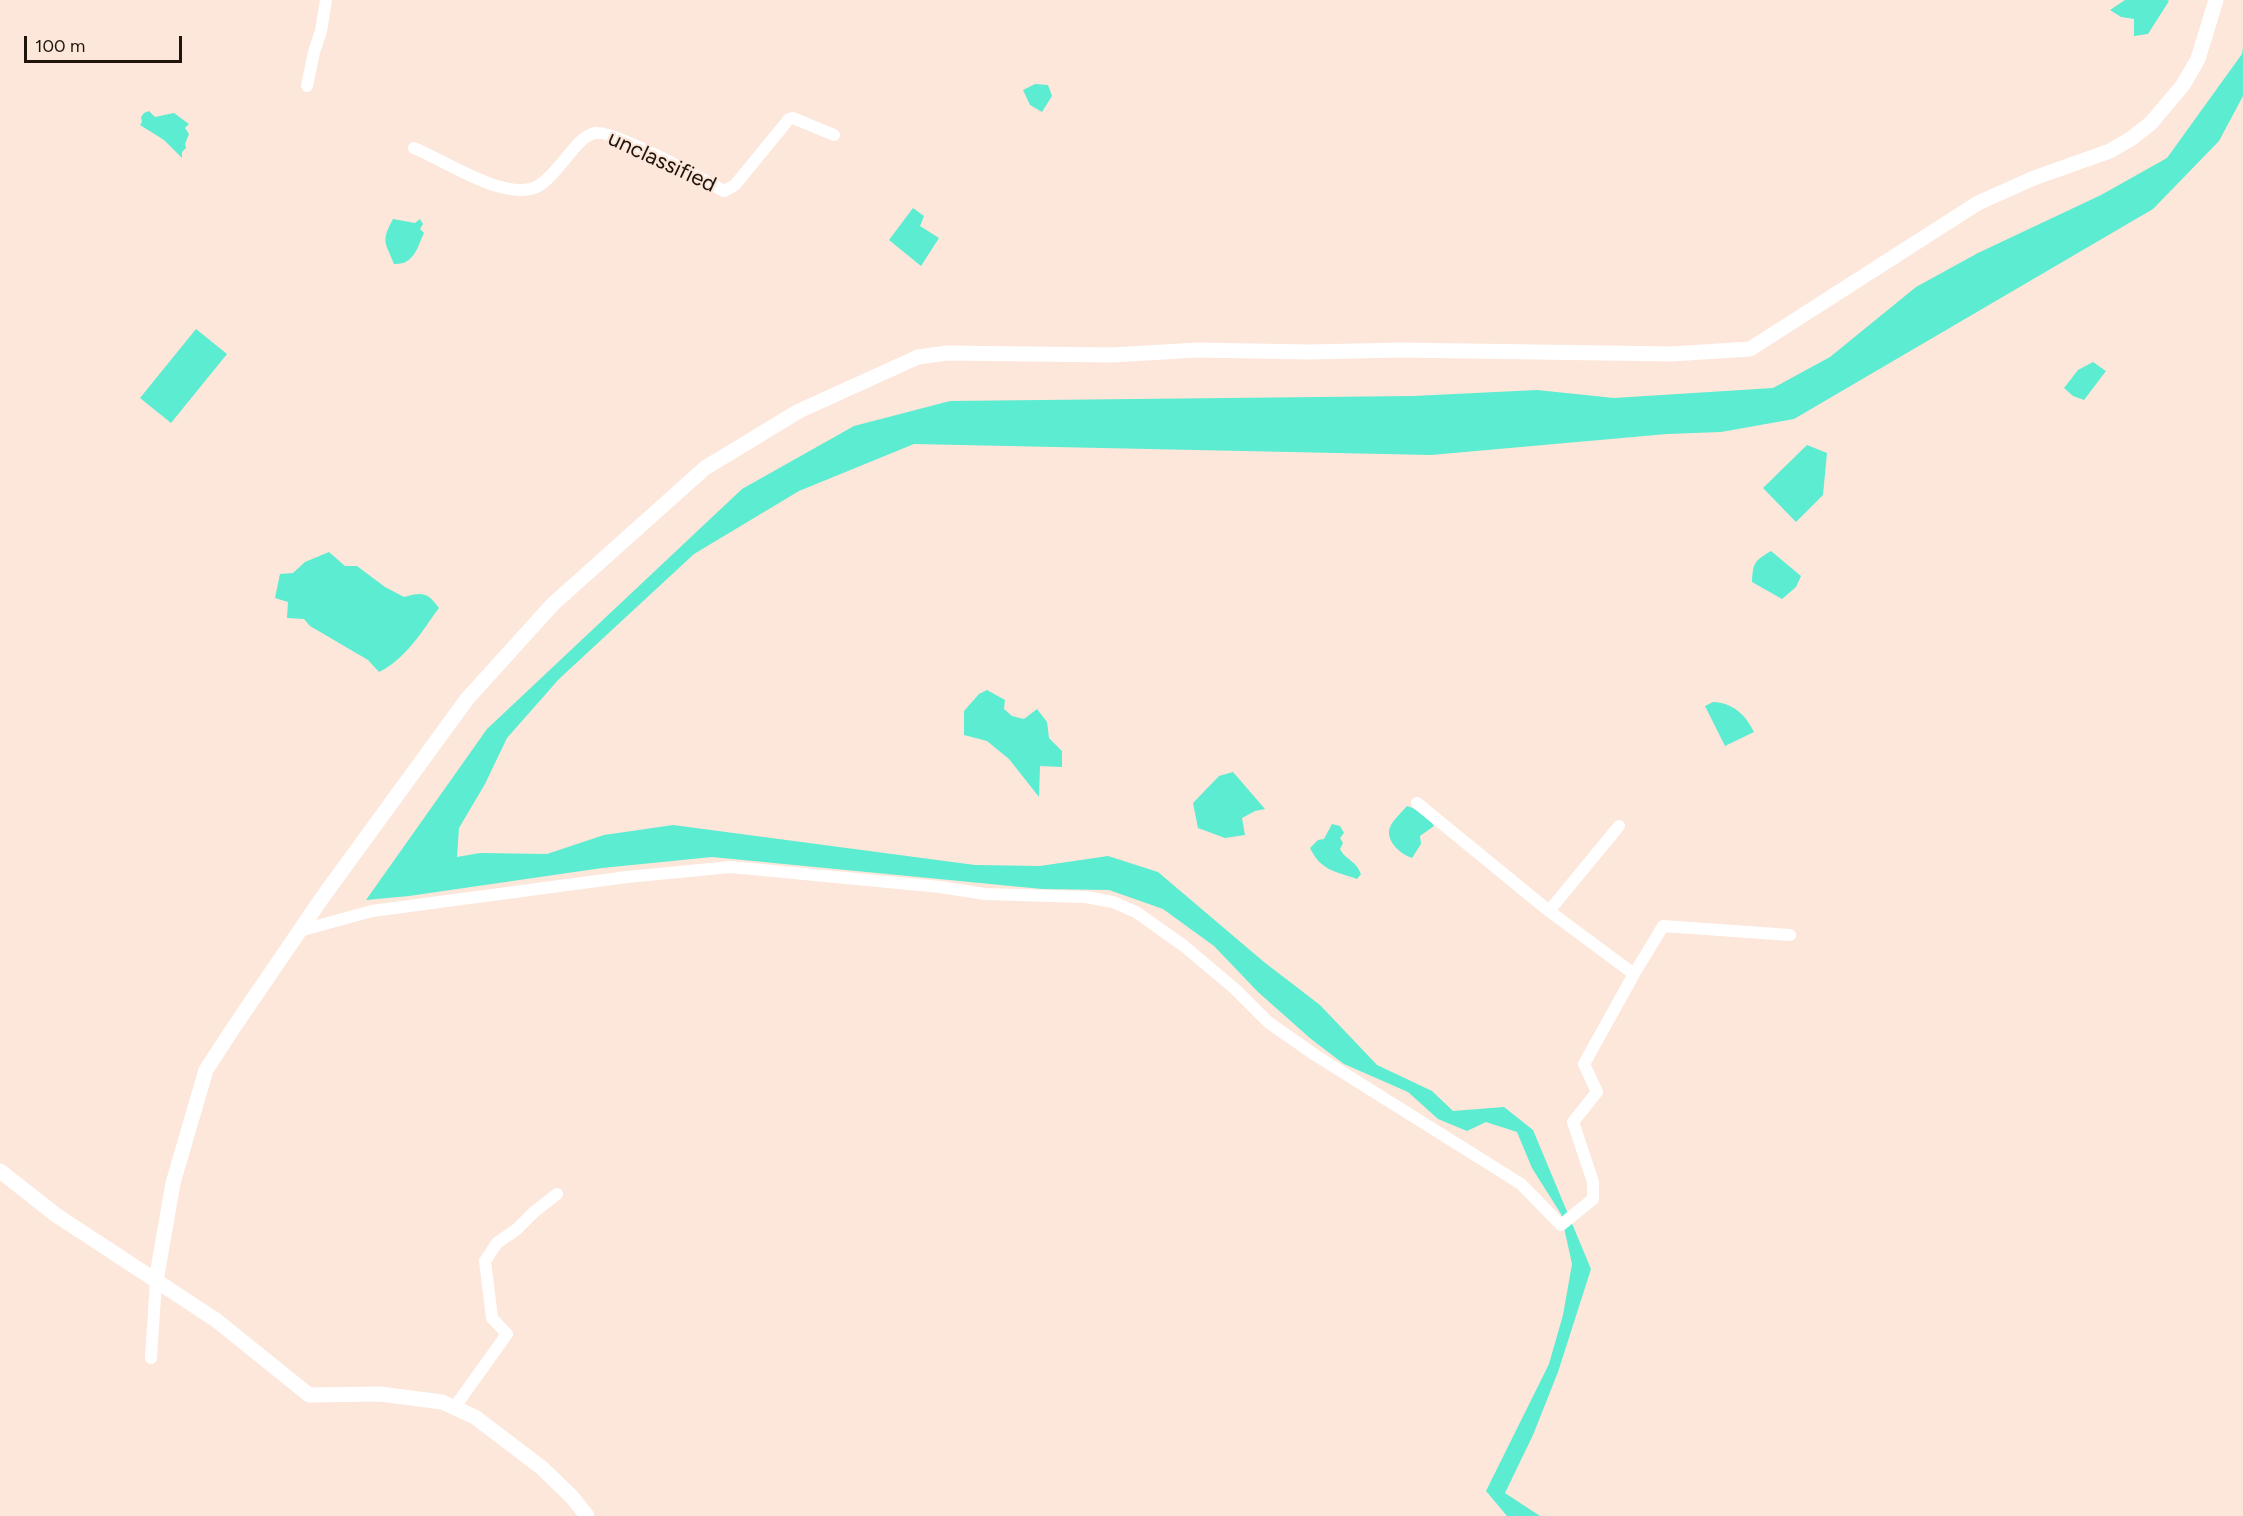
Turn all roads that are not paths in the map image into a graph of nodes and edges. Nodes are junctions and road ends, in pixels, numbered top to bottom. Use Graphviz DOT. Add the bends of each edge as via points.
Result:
graph roads {
  1 [pos="326,0"];
  2 [pos="2216,0"];
  3 [pos="307,86"];
  4 [pos="834,135"];
  5 [pos="414,148"];
  6 [pos="1417,803"];
  7 [pos="1618,826"];
  8 [pos="1549,911"];
  9 [pos="299,932"];
  10 [pos="1790,935"];
  11 [pos="1634,974"];
  12 [pos="0,1171"];
  13 [pos="557,1194"];
  14 [pos="156,1281"];
  15 [pos="151,1358"];
  16 [pos="454,1408"];
  17 [pos="587,1516"];
  1 -- 3 [label="street"];
  2 -- 9 [label="main road" via="2198,58 2183,85 2151,123 2132,138 2110,151 1978,203 1750,349 1672,354 1400,350 1197,350 1112,355 947,353 918,357 799,411 705,468 553,604 467,699"];
  4 -- 5 [label="street, unclassified" via="789,119 735,184 724,191 675,164 611,135 597,133 587,135 549,178 522,190 504,189"];
  6 -- 8 [label="street"];
  7 -- 8 [label="street"];
  8 -- 11 [label="street"];
  9 -- 11 [label="street" via="372,911 615,878 730,867 985,894 1086,897 1113,902 1136,912 1184,946 1268,1022 1521,1184 1561,1225 1593,1199 1593,1182 1573,1122 1597,1092 1584,1064"];
  9 -- 14 [label="main road" via="206,1070 173,1183"];
  10 -- 11 [label="street" via="1663,926"];
  12 -- 14 [label="main road" via="56,1215"];
  13 -- 16 [label="street" via="497,1243 485,1261 492,1318 507,1334"];
  14 -- 15 [label="street"];
  14 -- 16 [label="main road" via="216,1320 309,1395 380,1394 442,1402"];
  16 -- 17 [label="main road" via="475,1417 542,1468"];
}
